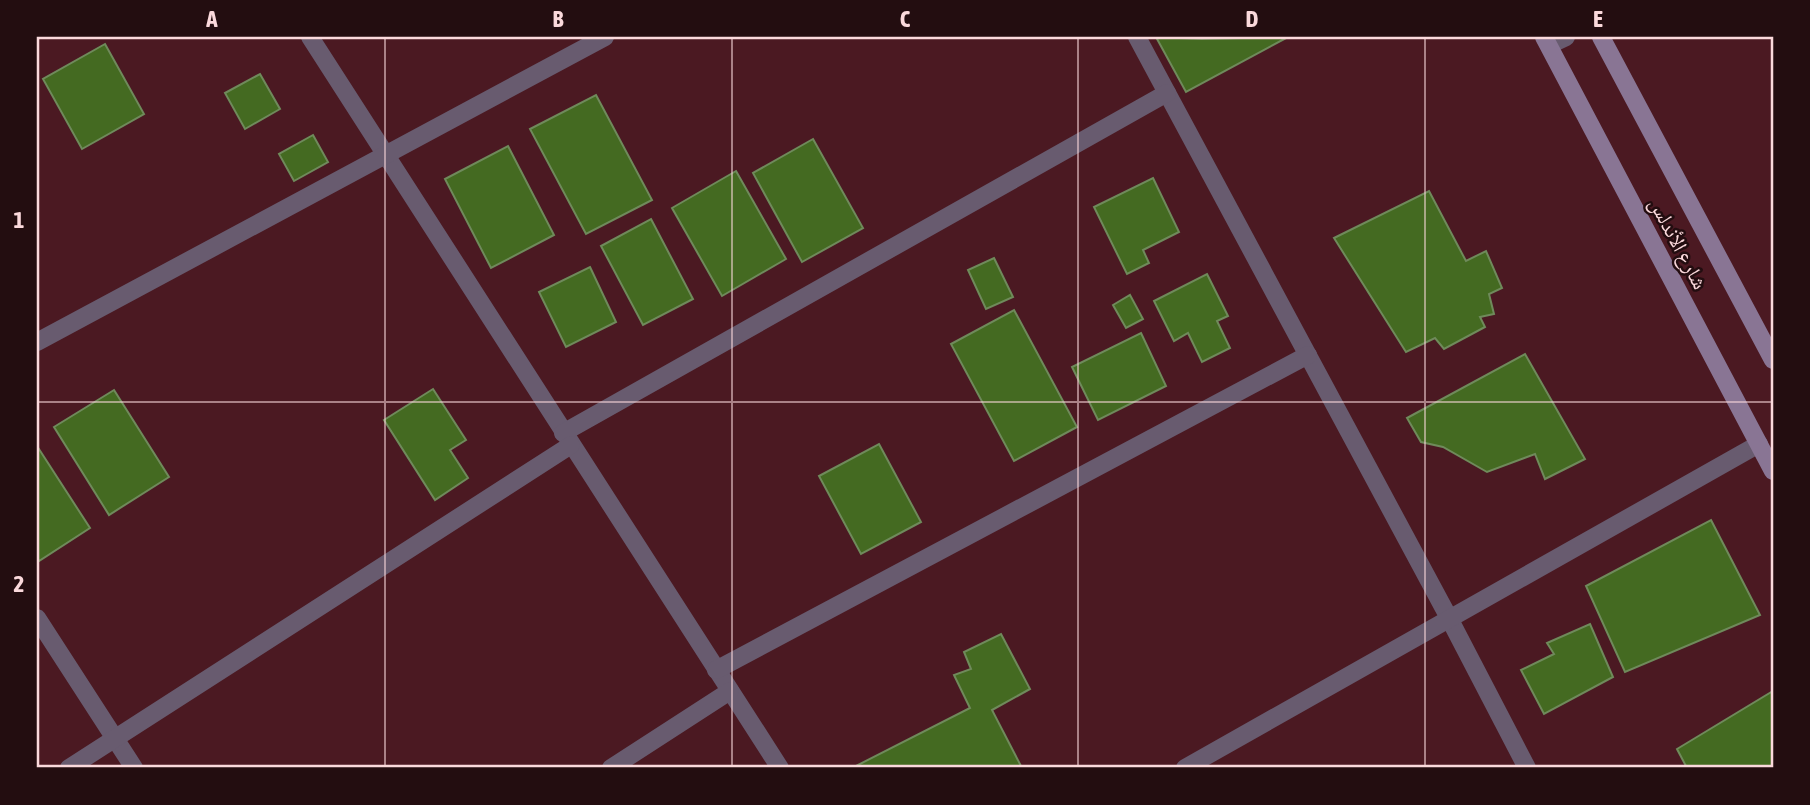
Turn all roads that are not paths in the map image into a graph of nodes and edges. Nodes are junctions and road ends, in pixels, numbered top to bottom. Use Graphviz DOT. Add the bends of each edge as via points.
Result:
graph roads {
  1 [pos="310,37"];
  2 [pos="605,37"];
  3 [pos="1137,37"];
  4 [pos="1566,37"];
  5 [pos="1601,37"];
  6 [pos="1547,41"];
  7 [pos="1167,93"];
  8 [pos="384,155"];
  9 [pos="37,342"];
  10 [pos="1308,355"];
  11 [pos="1773,360"];
  12 [pos="567,439"];
  13 [pos="1759,444"];
  14 [pos="1773,471"];
  15 [pos="37,618"];
  16 [pos="1449,618"];
  17 [pos="716,670"];
  18 [pos="730,691"];
  19 [pos="115,738"];
  20 [pos="69,768"];
  21 [pos="134,768"];
  22 [pos="611,768"];
  23 [pos="779,768"];
  24 [pos="1185,768"];
  25 [pos="1527,768"];
  1 -- 8 [label="street"];
  2 -- 8 [label="street"];
  3 -- 7 [label="street"];
  4 -- 6 [label="street"];
  5 -- 11 [label="main road, شارع الأندلس"];
  6 -- 13 [label="main road, شارع الأندلس"];
  7 -- 10 [label="street"];
  7 -- 12 [label="street"];
  8 -- 9 [label="street"];
  8 -- 12 [label="street"];
  10 -- 16 [label="street"];
  10 -- 17 [label="street"];
  12 -- 17 [label="street"];
  12 -- 19 [label="street"];
  13 -- 14 [label="main road, شارع الأندلس"];
  13 -- 16 [label="street"];
  15 -- 19 [label="street"];
  16 -- 24 [label="street"];
  16 -- 25 [label="street"];
  17 -- 18 [label="street"];
  18 -- 22 [label="street"];
  18 -- 23 [label="street"];
  19 -- 20 [label="street"];
  19 -- 21 [label="street"];
}
